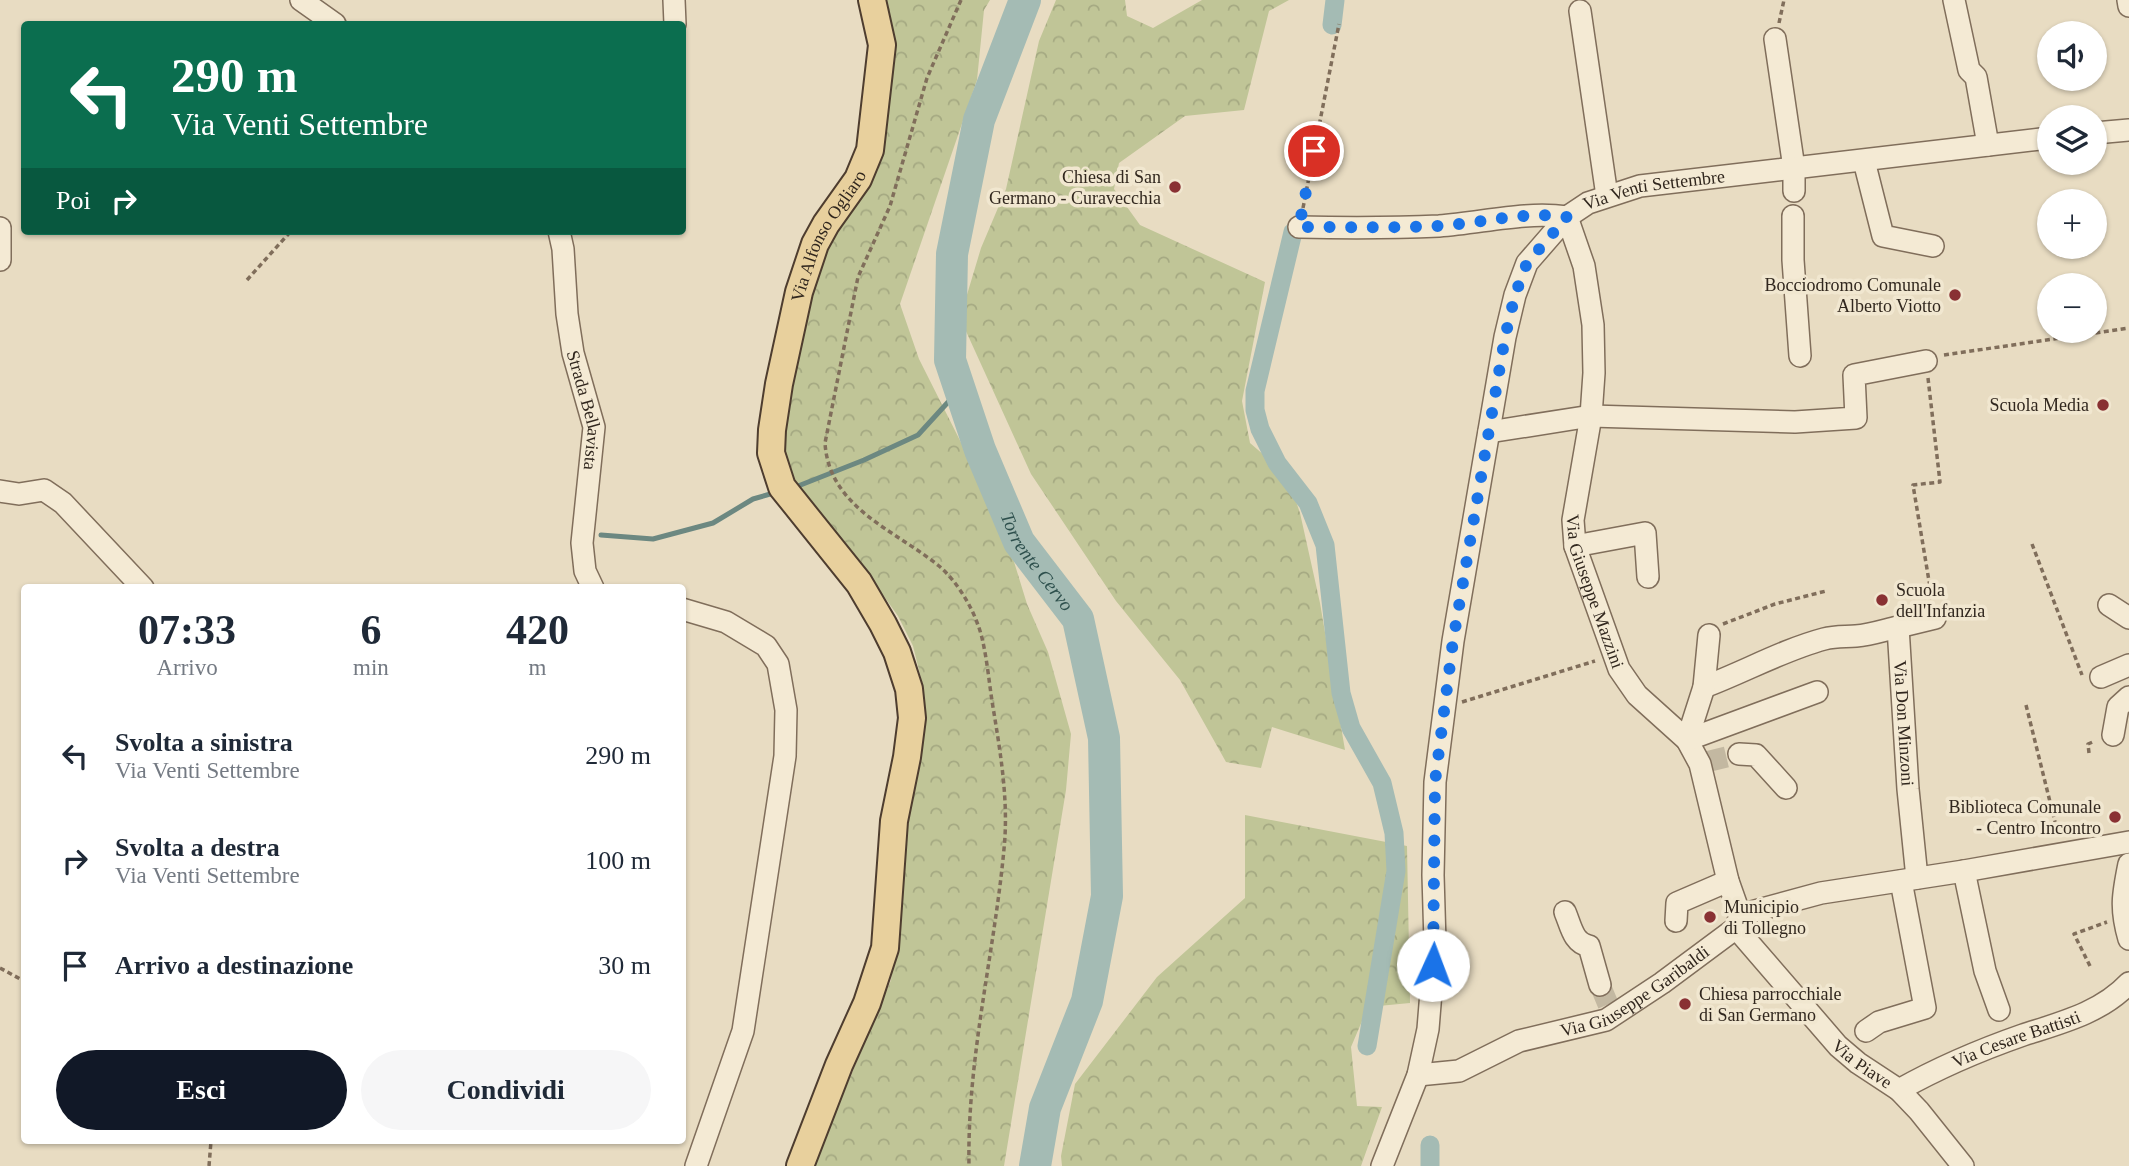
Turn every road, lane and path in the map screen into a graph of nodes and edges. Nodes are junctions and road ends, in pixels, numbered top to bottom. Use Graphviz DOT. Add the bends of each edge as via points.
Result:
graph roads {
  1 [pos="301,0"];
  2 [pos="674,0"];
  3 [pos="872,0"];
  4 [pos="961,0"];
  5 [pos="1954,0"];
  6 [pos="2128,0"];
  7 [pos="2129,6"];
  8 [pos="1580,11"];
  9 [pos="331,21"];
  10 [pos="676,21"];
  11 [pos="1339,24"];
  12 [pos="1775,39"];
  13 [pos="2129,130"];
  14 [pos="2107,132"];
  15 [pos="2037,139"];
  16 [pos="1988,145"];
  17 [pos="1864,161"];
  18 [pos="1794,167"];
  19 [pos="1794,191"];
  20 [pos="1607,196"];
  21 [pos="1793,216"];
  22 [pos="1567,217"];
  23 [pos="1299,227"];
  24 [pos="0,228"];
  25 [pos="287,235"];
  26 [pos="561,235"];
  27 [pos="1933,246"];
  28 [pos="0,260"];
  29 [pos="247,280"];
  30 [pos="2129,328"];
  31 [pos="1800,356"];
  32 [pos="1926,361"];
  33 [pos="1591,416"];
  34 [pos="1489,432"];
  35 [pos="0,491"];
  36 [pos="2032,544"];
  37 [pos="1575,546"];
  38 [pos="1648,578"];
  39 [pos="139,584"];
  40 [pos="591,584"];
  41 [pos="1826,591"];
  42 [pos="2109,605"];
  43 [pos="686,610"];
  44 [pos="1935,618"];
  45 [pos="2129,618"];
  46 [pos="1898,627"];
  47 [pos="1709,635"];
  48 [pos="1614,655"];
  49 [pos="2129,665"];
  50 [pos="2102,677"];
  51 [pos="1704,687"];
  52 [pos="1817,692"];
  53 [pos="2129,697"];
  54 [pos="2026,705"];
  55 [pos="1445,706"];
  56 [pos="2113,735"];
  57 [pos="1687,740"];
  58 [pos="1739,754"];
  59 [pos="1786,788"];
  60 [pos="2055,822"];
  61 [pos="2129,842"];
  62 [pos="2129,864"];
  63 [pos="1964,871"];
  64 [pos="1909,880"];
  65 [pos="1728,881"];
  66 [pos="1565,912"];
  67 [pos="2125,916"];
  68 [pos="1676,920"];
  69 [pos="1738,921"];
  70 [pos="2129,939"];
  71 [pos="2090,966"];
  72 [pos="0,968"];
  73 [pos="21,979"];
  74 [pos="2129,983"];
  75 [pos="1600,985"];
  76 [pos="1999,1010"];
  77 [pos="1866,1031"];
  78 [pos="1418,1075"];
  79 [pos="1899,1090"];
  80 [pos="211,1144"];
  81 [pos="209,1166"];
  82 [pos="696,1166"];
  83 [pos="800,1166"];
  84 [pos="969,1166"];
  85 [pos="1382,1166"];
  86 [pos="1963,1166"];
  1 -- 9 [label="street"];
  2 -- 10 [label="street"];
  3 -- 83 [label="main road, Via Alfonso Ogliaro" via="882,45 870,150 858,180 815,244 799,292 771,453 782,487 859,583 883,624 909,690 912,718 894,821 885,948"];
  4 -- 84 [label="path" via="927,78 890,206 858,276 825,443 826,462 838,487 861,510 941,568 965,596 982,636 1002,760 1004,848 970,1097"];
  5 -- 16 [label="street" via="1969,70 1976,77"];
  6 -- 7 [label="street"];
  8 -- 20 [label="street"];
  11 -- 23 [label="path"];
  12 -- 18 [label="street"];
  13 -- 14 [label="street"];
  15 -- 16 [label="street, Via Venti Settembre"];
  16 -- 17 [label="street, Via Venti Settembre"];
  17 -- 18 [label="street, Via Venti Settembre"];
  17 -- 27 [label="street" via="1883,236"];
  18 -- 19 [label="street"];
  18 -- 20 [label="street, Via Venti Settembre" via="1640,186"];
  20 -- 22 [label="street, Via Venti Settembre"];
  21 -- 31 [label="street"];
  22 -- 23 [label="street, Via Venti Settembre" via="1543,213 1439,226"];
  22 -- 33 [label="street, Via Giuseppe Mazzini" via="1584,266 1593,325"];
  22 -- 34 [label="street" via="1527,263 1515,295"];
  24 -- 28 [label="street"];
  25 -- 29 [label="path"];
  26 -- 40 [label="street, Strada Bellavista" via="573,353 594,427 582,543"];
  30 -- 32 [label="path"];
  32 -- 33 [label="street" via="1854,375 1856,418 1795,422"];
  32 -- 44 [label="path" via="1940,482 1913,485"];
  33 -- 34 [label="street"];
  33 -- 37 [label="street, Via Giuseppe Mazzini" via="1573,520"];
  34 -- 55 [label="street"];
  35 -- 39 [label="street" via="44,490 63,503"];
  36 -- 50 [label="path" via="2085,683"];
  37 -- 38 [label="street" via="1645,533"];
  37 -- 48 [label="street, Via Giuseppe Mazzini"];
  41 -- 47 [label="path" via="1732,620"];
  42 -- 45 [label="street"];
  43 -- 82 [label="street" via="726,622 765,646 778,664 786,710 785,756 743,1031"];
  44 -- 46 [label="street"];
  46 -- 51 [label="street" via="1841,635 1780,654"];
  46 -- 64 [label="street, Via Don Minzoni"];
  47 -- 51 [label="street"];
  48 -- 55 [label="path"];
  48 -- 57 [label="street, Via Giuseppe Mazzini" via="1637,695"];
  49 -- 50 [label="street"];
  51 -- 57 [label="street"];
  52 -- 57 [label="street"];
  53 -- 56 [label="street" via="2118,707"];
  54 -- 60 [label="path"];
  55 -- 78 [label="street" via="1435,782 1434,943 1428,1029"];
  57 -- 65 [label="street, Via Giuseppe Mazzini" via="1703,763"];
  58 -- 59 [label="street" via="1756,755"];
  61 -- 63 [label="street, Via Giuseppe Garibaldi"];
  62 -- 67 [label="street"];
  63 -- 64 [label="street, Via Giuseppe Garibaldi"];
  63 -- 76 [label="street" via="1985,971"];
  64 -- 69 [label="street, Via Giuseppe Garibaldi" via="1821,893"];
  64 -- 77 [label="street, Via Don Minzoni" via="1925,1008 1879,1022"];
  65 -- 68 [label="street" via="1676,903"];
  65 -- 69 [label="street, Via Giuseppe Mazzini"];
  66 -- 75 [label="street" via="1575,938 1589,946"];
  67 -- 70 [label="street"];
  67 -- 71 [label="path" via="2074,934"];
  69 -- 78 [label="street, Via Giuseppe Garibaldi" via="1662,984 1606,1020 1519,1041 1460,1071"];
  69 -- 79 [label="street, Via Piave" via="1838,1046"];
  72 -- 73 [label="path"];
  74 -- 79 [label="street, Via Cesare Battisti" via="2059,1026 1977,1053"];
  78 -- 85 [label="street"];
  79 -- 86 [label="street, Via Piave"];
  80 -- 81 [label="path"];
}
